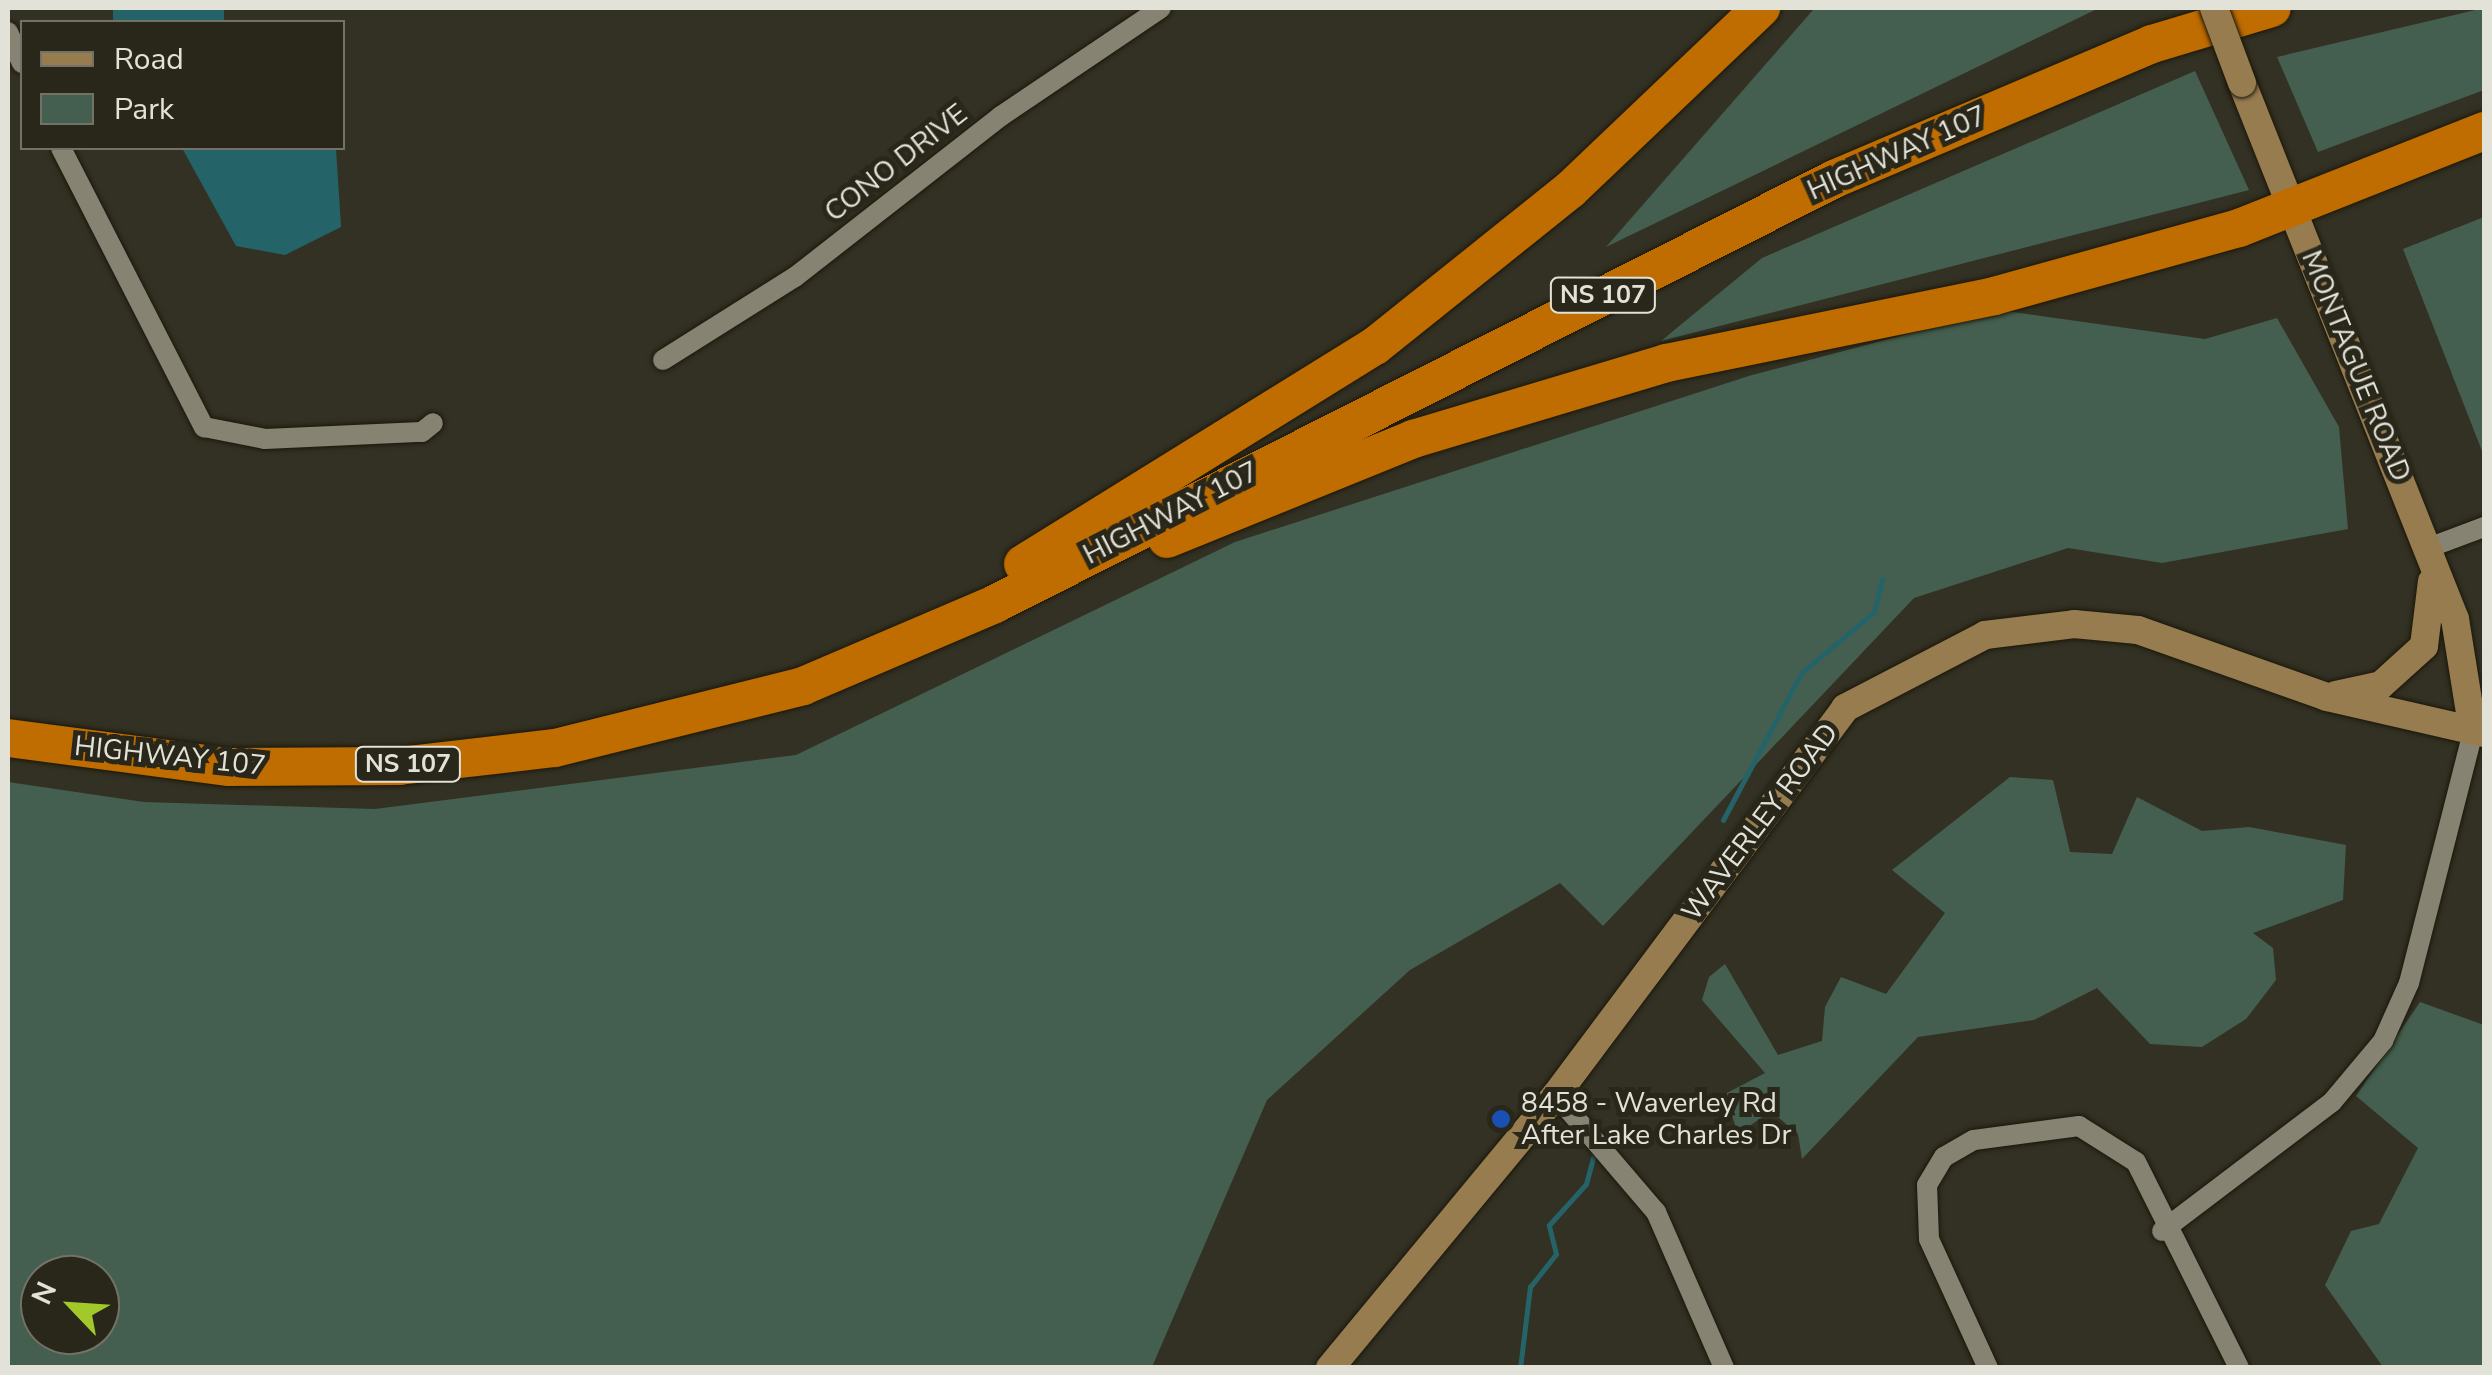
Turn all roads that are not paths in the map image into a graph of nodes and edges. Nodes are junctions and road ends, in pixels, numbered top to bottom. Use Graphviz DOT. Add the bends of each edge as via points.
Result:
graph roads {
  1 [pos="1161,8"];
  2 [pos="1761,8"];
  3 [pos="2214,8"];
  4 [pos="2272,8"];
  5 [pos="8,32"];
  6 [pos="20,59"];
  7 [pos="2484,131"];
  8 [pos="61,150"];
  9 [pos="2294,205"];
  10 [pos="663,360"];
  11 [pos="433,423"];
  12 [pos="2484,527"];
  13 [pos="2429,556"];
  14 [pos="994,604"];
  15 [pos="803,686"];
  16 [pos="2327,697"];
  17 [pos="2479,732"];
  18 [pos="8,738"];
  19 [pos="1556,1094"];
  20 [pos="2162,1230"];
  21 [pos="1330,1368"];
  22 [pos="1724,1368"];
  23 [pos="1988,1368"];
  24 [pos="2239,1368"];
  1 -- 10 [label="street, CONO DRIVE" via="1001,116 795,277"];
  2 -- 15 [label="highway" via="1570,190 1374,346 1019,567"];
  3 -- 9 [label="main road, MONTAGUE ROAD, bridge"];
  4 -- 14 [label="highway, HIGHWAY 107 / NS 107" via="2152,44 1834,179"];
  5 -- 6 [label="street"];
  7 -- 9 [label="highway"];
  8 -- 11 [label="street" via="204,427 230,439 283,439 422,432"];
  9 -- 13 [label="main road, MONTAGUE ROAD"];
  9 -- 14 [label="highway" via="1994,296 1666,363 1413,438"];
  12 -- 13 [label="street"];
  13 -- 16 [label="main road" via="2424,646 2380,685"];
  13 -- 17 [label="main road, MONTAGUE ROAD" via="2462,638"];
  14 -- 15 [label="highway, HIGHWAY 107 / NS 107"];
  15 -- 18 [label="highway, HIGHWAY 107 / NS 107" via="556,748 399,766 229,767"];
  16 -- 17 [label="main road, WAVERLEY ROAD"];
  16 -- 19 [label="main road, WAVERLEY ROAD" via="2138,630 2074,624 1985,635 1845,708"];
  17 -- 20 [label="street" via="2410,983 2383,1041 2332,1102"];
  19 -- 21 [label="main road, WAVERLEY ROAD"];
  19 -- 22 [label="street" via="1656,1212"];
  20 -- 23 [label="street" via="2136,1162 2096,1130 2028,1129 1944,1156 1927,1186 1925,1222"];
  20 -- 24 [label="street"];
}
